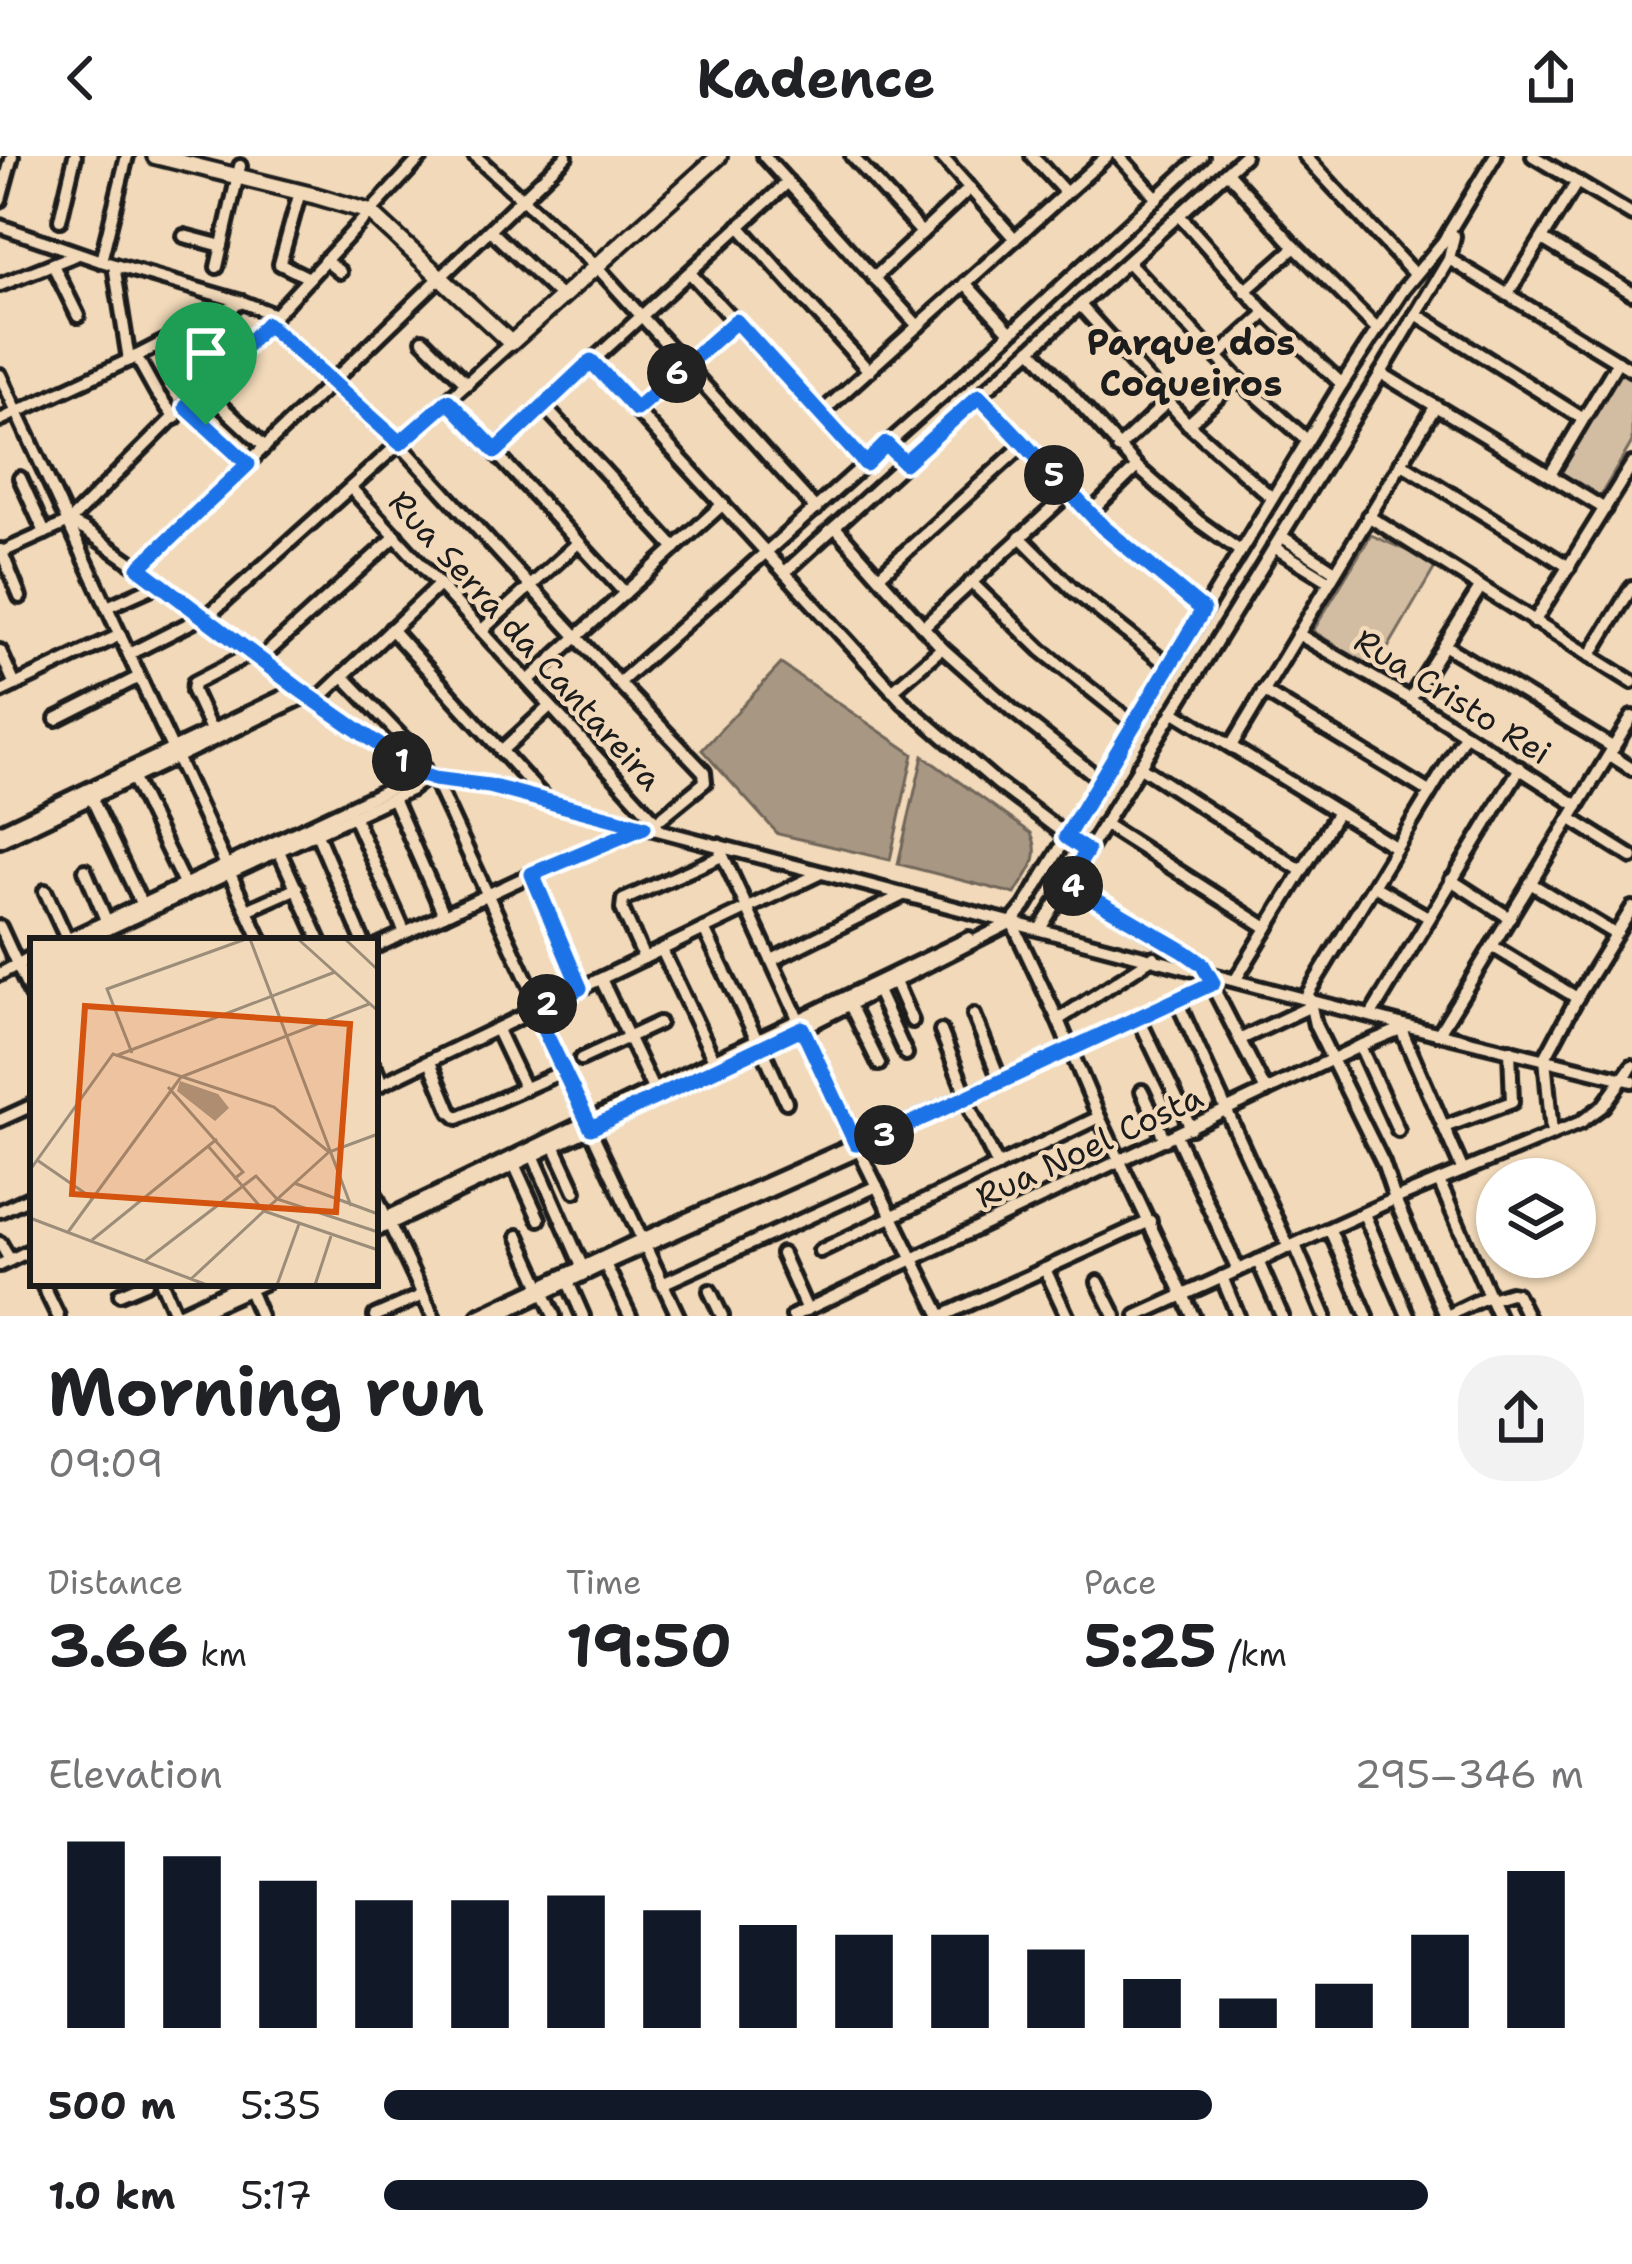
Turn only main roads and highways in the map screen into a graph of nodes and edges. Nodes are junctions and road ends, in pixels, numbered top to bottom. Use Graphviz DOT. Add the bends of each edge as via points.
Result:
graph roads {
  1 [pos="155,156"];
  2 [pos="719,156"];
  1 -- 2 [label="main road" via="238,171 370,212 511,343"];
}
